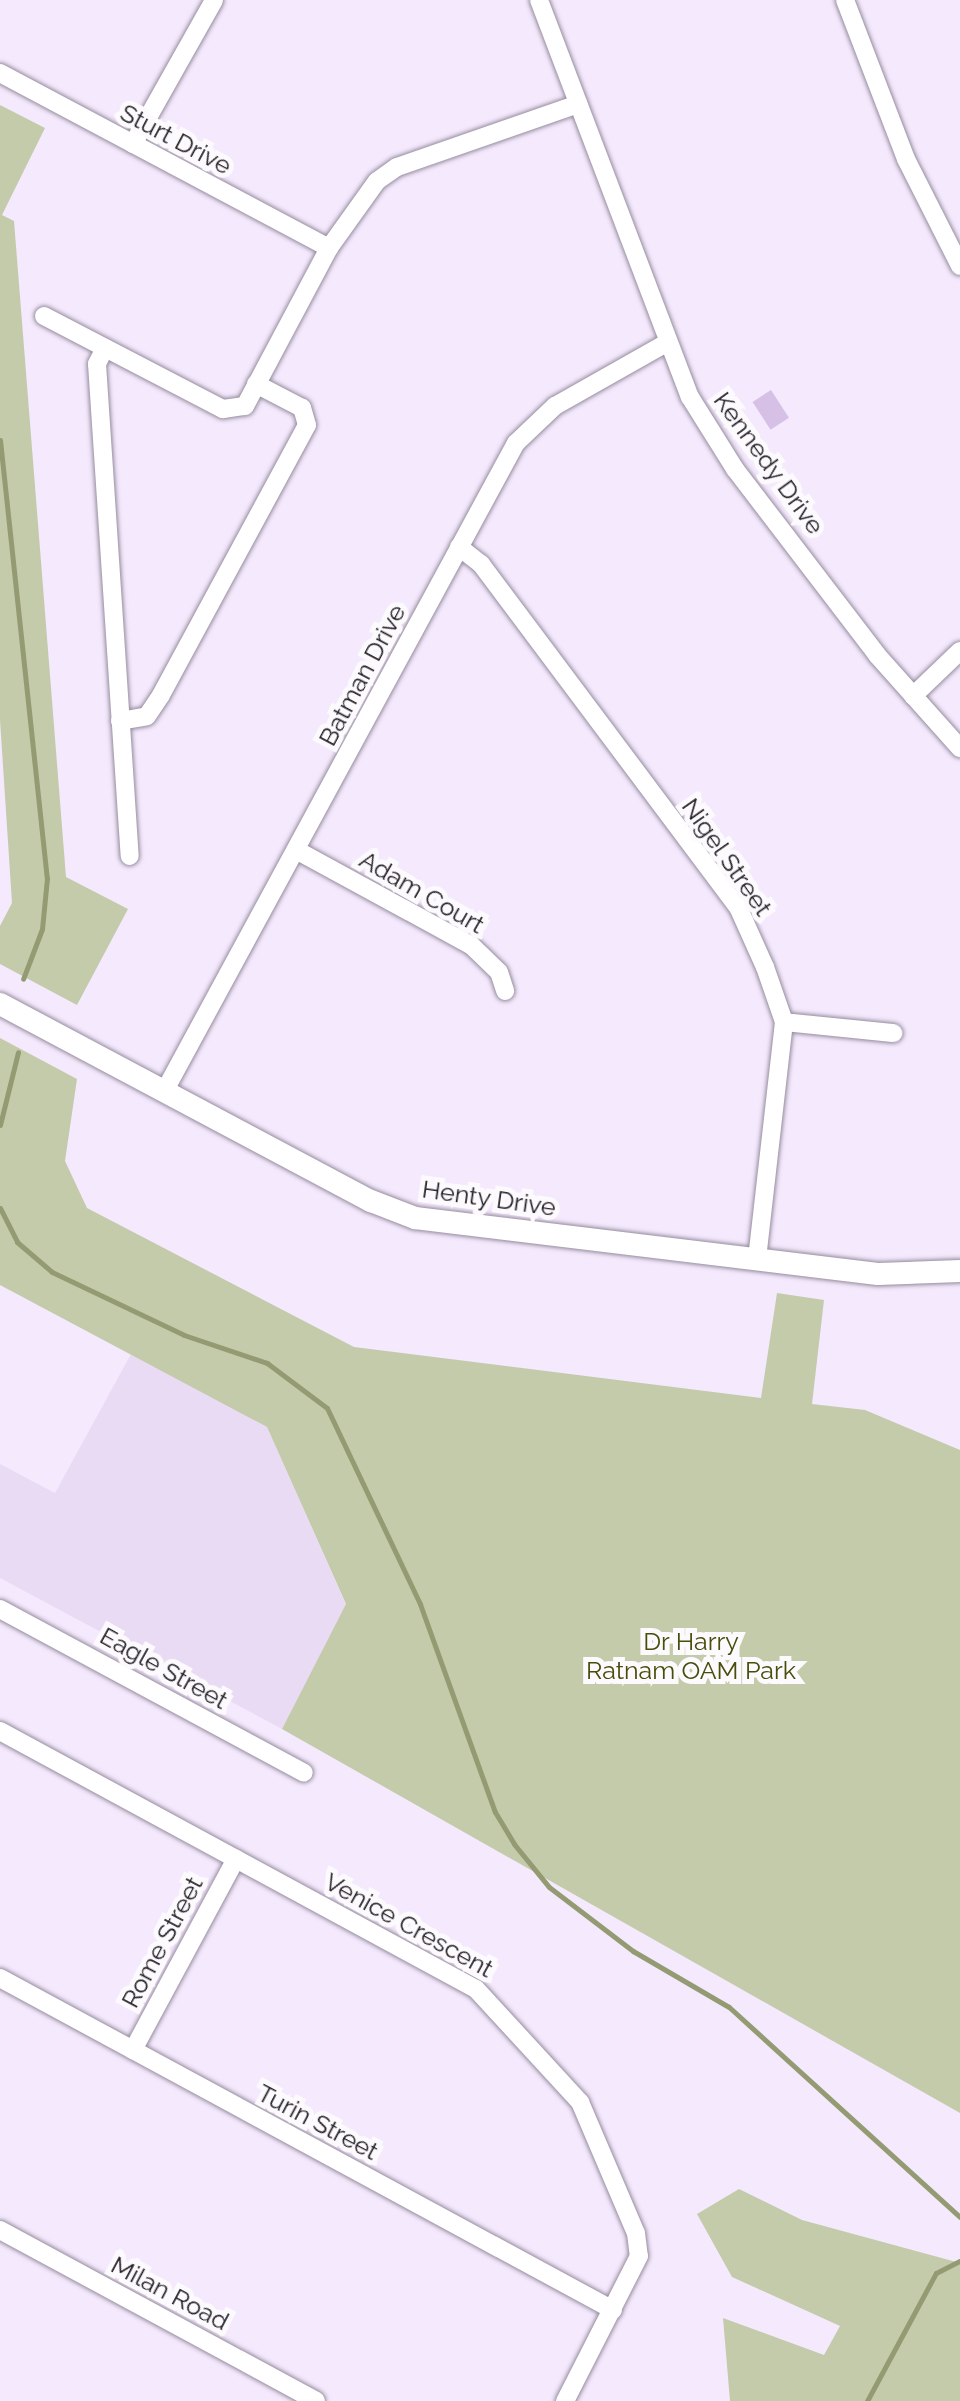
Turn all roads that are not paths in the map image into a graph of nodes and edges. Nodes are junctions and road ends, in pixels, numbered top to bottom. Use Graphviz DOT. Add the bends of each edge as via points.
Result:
graph roads {
  1 [pos="214,0"];
  2 [pos="539,0"];
  3 [pos="845,0"];
  4 [pos="0,73"];
  5 [pos="578,104"];
  6 [pos="133,144"];
  7 [pos="328,248"];
  8 [pos="960,266"];
  9 [pos="44,316"];
  10 [pos="668,342"];
  11 [pos="105,348"];
  12 [pos="256,384"];
  13 [pos="458,546"];
  14 [pos="960,651"];
  15 [pos="913,696"];
  16 [pos="120,721"];
  17 [pos="960,748"];
  18 [pos="298,851"];
  19 [pos="130,856"];
  20 [pos="505,991"];
  21 [pos="0,1004"];
  22 [pos="784,1022"];
  23 [pos="893,1033"];
  24 [pos="164,1092"];
  25 [pos="756,1259"];
  26 [pos="960,1271"];
  27 [pos="0,1609"];
  28 [pos="0,1731"];
  29 [pos="304,1773"];
  30 [pos="236,1858"];
  31 [pos="0,1978"];
  32 [pos="133,2050"];
  33 [pos="0,2230"];
  34 [pos="613,2310"];
  35 [pos="316,2401"];
  36 [pos="564,2401"];
  1 -- 6 [label="street"];
  2 -- 5 [label="street, Kennedy Drive"];
  3 -- 8 [label="street" via="906,158"];
  4 -- 6 [label="street, Sturt Drive"];
  5 -- 7 [label="street" via="397,168 353,207"];
  5 -- 10 [label="street, Kennedy Drive"];
  6 -- 7 [label="street, Sturt Drive"];
  7 -- 12 [label="street"];
  9 -- 11 [label="street"];
  10 -- 13 [label="street, Batman Drive" via="526,429"];
  10 -- 15 [label="street, Kennedy Drive" via="690,397 727,457"];
  11 -- 12 [label="street" via="222,409 245,406"];
  11 -- 16 [label="street" via="97,364"];
  12 -- 16 [label="street" via="302,408 307,425 160,696 147,716"];
  13 -- 18 [label="street, Batman Drive"];
  13 -- 22 [label="street, Nigel Street" via="481,564 738,907"];
  14 -- 15 [label="street"];
  15 -- 17 [label="street, Kennedy Drive"];
  16 -- 19 [label="street"];
  18 -- 20 [label="street, Adam Court" via="472,946 498,972"];
  18 -- 24 [label="street, Batman Drive"];
  21 -- 24 [label="street, Henty Drive"];
  22 -- 23 [label="street"];
  22 -- 25 [label="street, Nigel Street"];
  24 -- 25 [label="street, Henty Drive" via="416,1218"];
  25 -- 26 [label="street, Henty Drive" via="878,1274"];
  27 -- 29 [label="street, Eagle Street"];
  28 -- 30 [label="street, Venice Crescent"];
  30 -- 32 [label="street, Rome Street"];
  30 -- 34 [label="street, Venice Crescent" via="476,1989 580,2102 639,2245 636,2266"];
  31 -- 32 [label="street, Turin Street"];
  32 -- 34 [label="street, Turin Street"];
  33 -- 35 [label="street, Milan Road"];
  34 -- 36 [label="street, Venice Crescent"];
}
